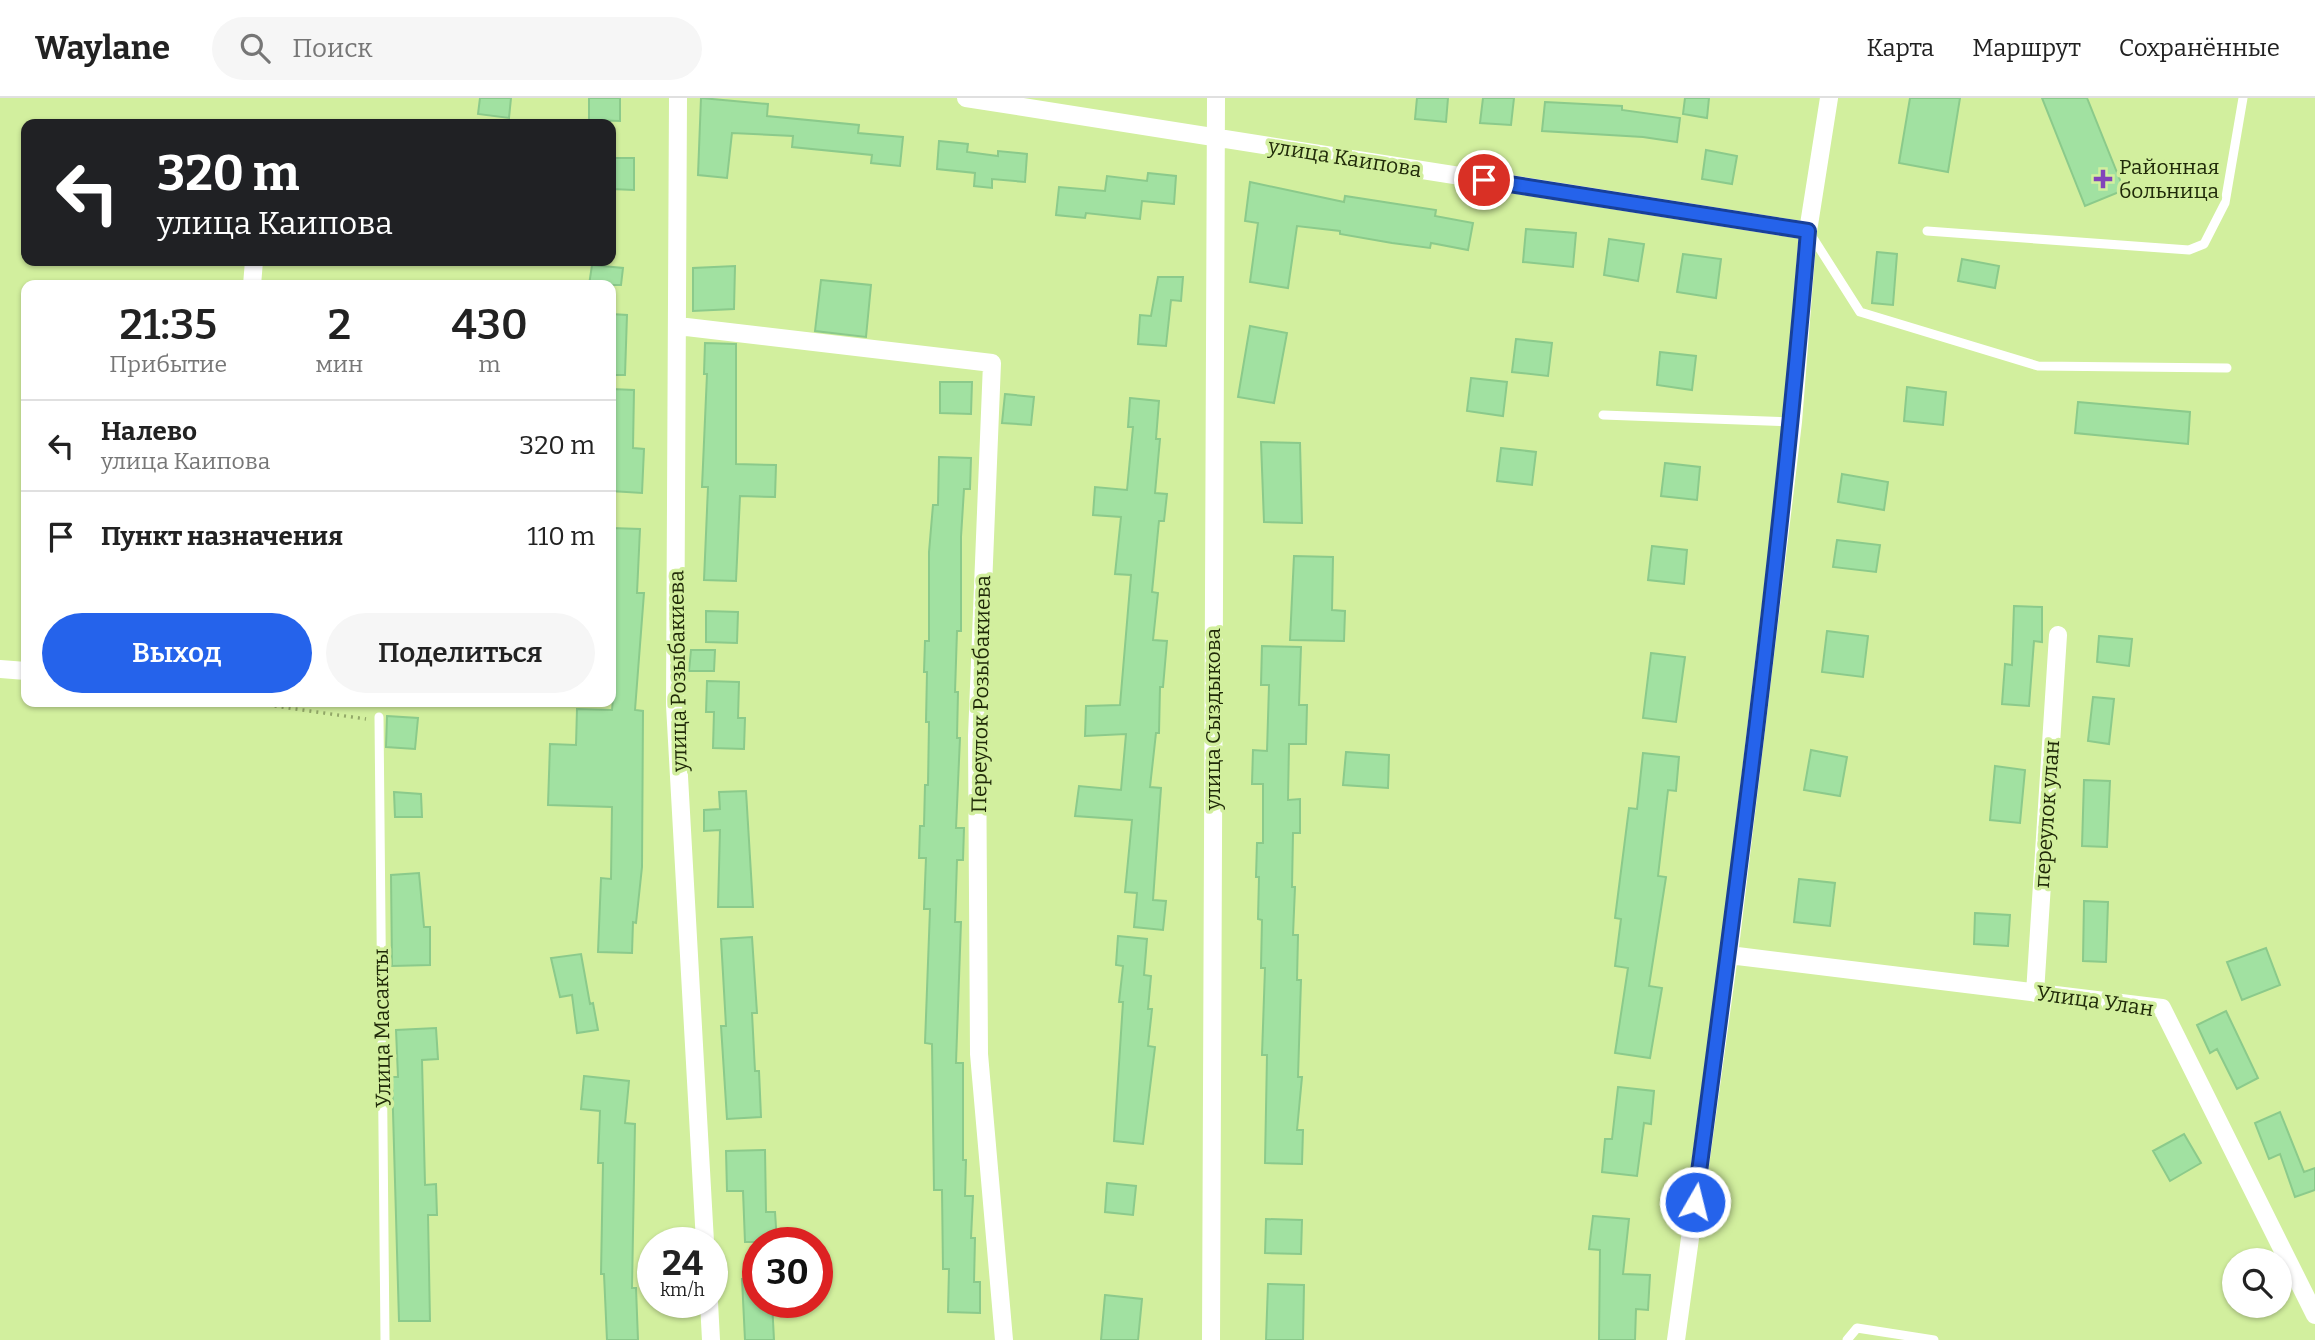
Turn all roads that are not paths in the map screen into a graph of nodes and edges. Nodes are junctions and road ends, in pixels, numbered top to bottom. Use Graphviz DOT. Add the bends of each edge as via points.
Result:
graph roads {
  1 [pos="678,98"];
  2 [pos="966,98"];
  3 [pos="1216,98"];
  4 [pos="1829,98"];
  5 [pos="2243,98"];
  6 [pos="1214,137"];
  7 [pos="1927,230"];
  8 [pos="1808,231"];
  9 [pos="678,326"];
  10 [pos="2227,368"];
  11 [pos="1603,415"];
  12 [pos="1793,422"];
  13 [pos="2059,635"];
  14 [pos="0,669"];
  15 [pos="21,671"];
  16 [pos="379,717"];
  17 [pos="1729,955"];
  18 [pos="2035,993"];
  19 [pos="704,1227"];
  20 [pos="2315,1315"];
  21 [pos="710,1318"];
  22 [pos="385,1340"];
  23 [pos="711,1340"];
  24 [pos="1004,1340"];
  25 [pos="1211,1340"];
  26 [pos="1676,1340"];
  27 [pos="1847,1340"];
  28 [pos="1934,1340"];
  1 -- 9 [label="street, улица Розыбакиева"];
  2 -- 6 [label="street, улица Каипова"];
  3 -- 6 [label="street, улица Сыздыкова"];
  4 -- 8 [label="street"];
  5 -- 7 [label="lane" via="2225,203 2204,244 2189,250"];
  6 -- 8 [label="street, улица Каипова"];
  6 -- 25 [label="street, улица Сыздыкова"];
  8 -- 10 [label="lane" via="1860,312 2038,366"];
  8 -- 12 [label="street"];
  9 -- 19 [label="street, улица Розыбакиева" via="675,705"];
  9 -- 24 [label="street, Переулок Розыбакиева" via="992,363 977,736 979,1027"];
  11 -- 12 [label="lane"];
  12 -- 17 [label="street"];
  13 -- 18 [label="street, переулок улан"];
  14 -- 15 [label="street"];
  16 -- 22 [label="lane, Улица Масакты"];
  17 -- 18 [label="street, Улица Улан"];
  17 -- 26 [label="street"];
  18 -- 20 [label="street, Улица Улан" via="2162,1008"];
  21 -- 23 [label="street"];
  27 -- 28 [label="lane" via="1857,1328"];
}
